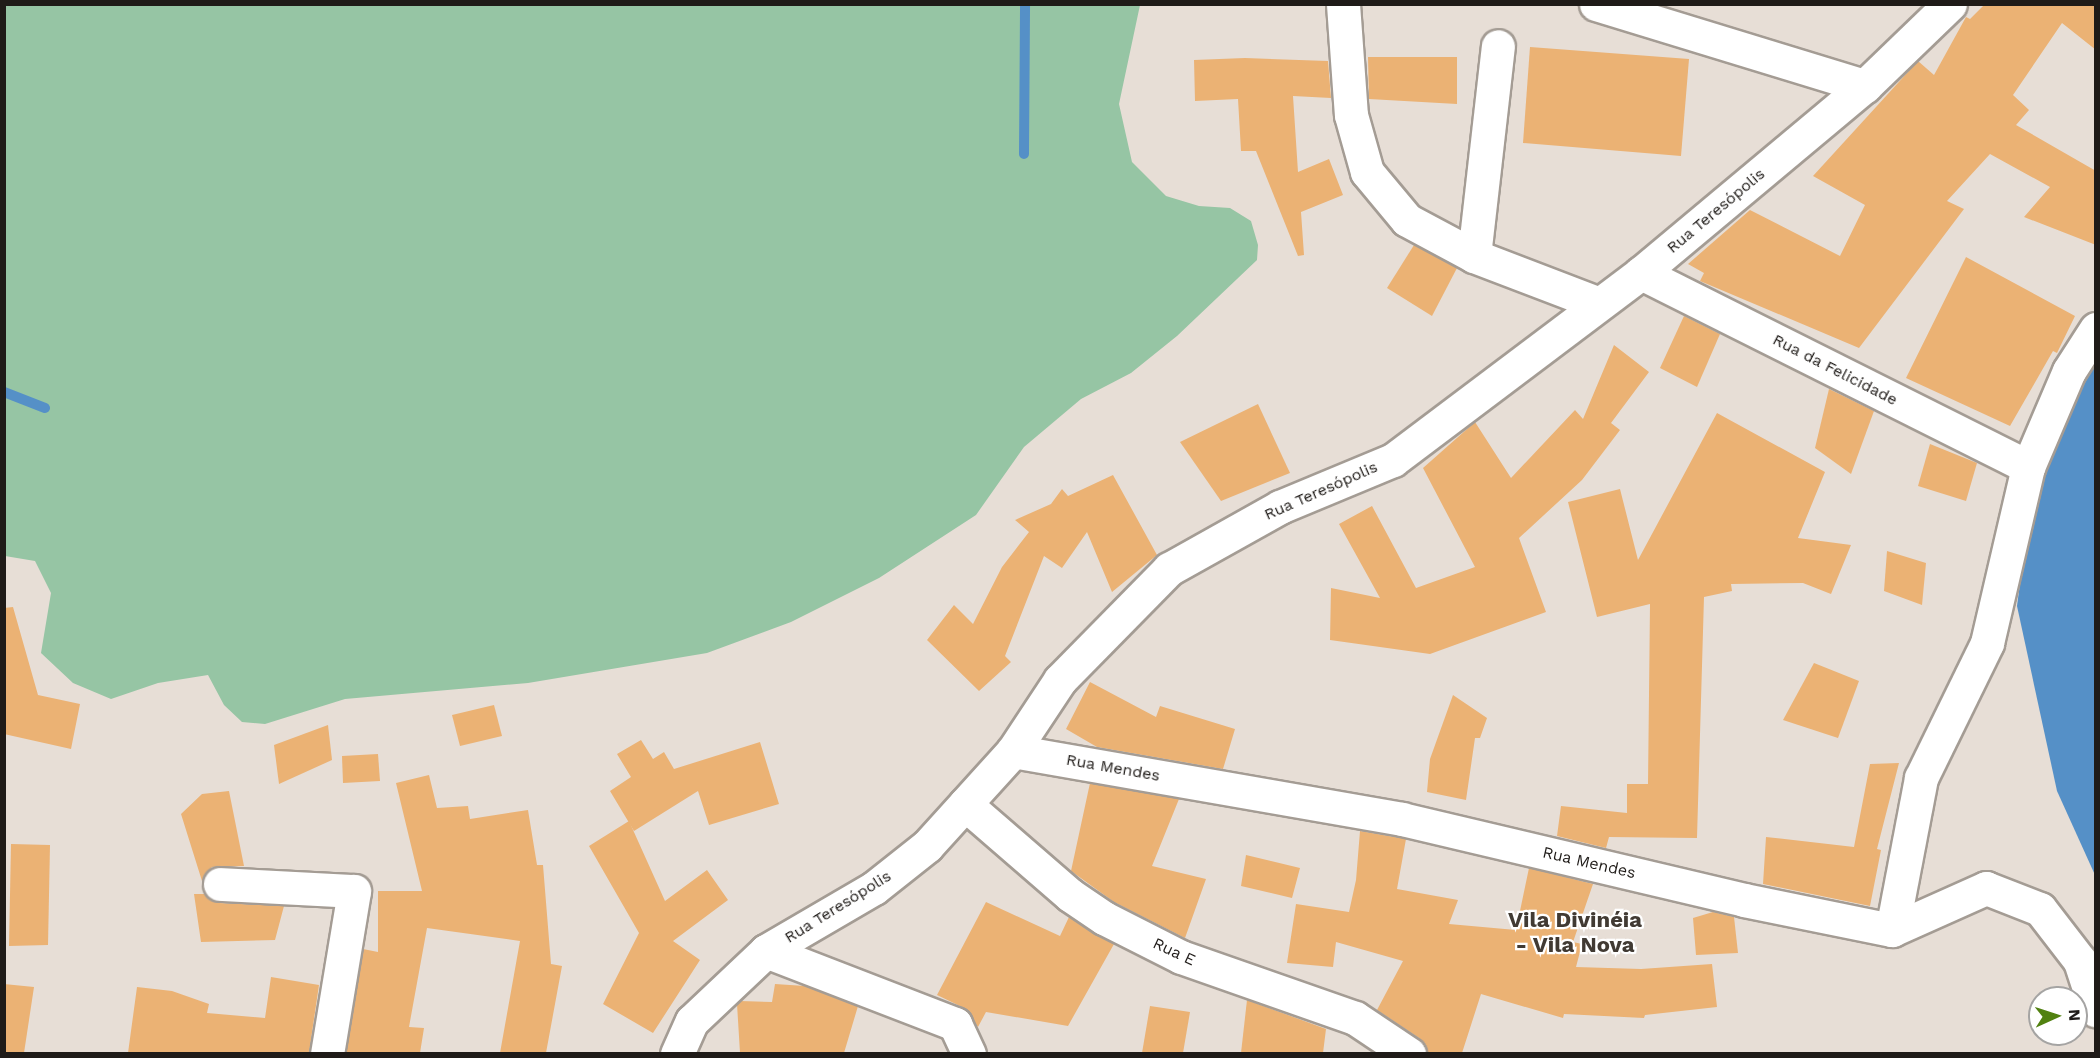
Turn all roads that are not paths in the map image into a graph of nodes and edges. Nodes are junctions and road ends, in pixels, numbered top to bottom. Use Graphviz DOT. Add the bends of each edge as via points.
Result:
graph roads {
  1 [pos="1343,4"];
  2 [pos="1596,4"];
  3 [pos="1950,4"];
  4 [pos="1498,46"];
  5 [pos="1865,86"];
  6 [pos="1474,256"];
  7 [pos="1641,273"];
  8 [pos="1597,303"];
  9 [pos="2096,329"];
  10 [pos="2028,467"];
  11 [pos="1013,751"];
  12 [pos="965,804"];
  13 [pos="220,884"];
  14 [pos="1893,930"];
  15 [pos="766,951"];
  16 [pos="2096,1010"];
  17 [pos="327,1053"];
  18 [pos="677,1053"];
  19 [pos="969,1053"];
  20 [pos="1409,1053"];
  1 -- 6 [label="street" via="1351,114 1367,172 1407,220"];
  2 -- 5 [label="street"];
  3 -- 5 [label="street, Rua Teresópolis"];
  4 -- 6 [label="street"];
  5 -- 7 [label="street, Rua Teresópolis"];
  6 -- 8 [label="street"];
  7 -- 8 [label="street, Rua Teresópolis"];
  7 -- 10 [label="street, Rua da Felicidade"];
  8 -- 11 [label="street, Rua Teresópolis" via="1393,460 1280,507 1169,569 1060,680"];
  9 -- 10 [label="street" via="2069,370"];
  10 -- 14 [label="street" via="1987,643 1921,778"];
  11 -- 12 [label="street, Rua Teresópolis"];
  11 -- 14 [label="street, Rua Mendes" via="1402,819 1744,900"];
  12 -- 15 [label="street, Rua Teresópolis" via="927,846 874,888"];
  12 -- 20 [label="street, Rua E" via="1070,895 1104,918 1181,957 1355,1018"];
  13 -- 17 [label="street" via="354,891"];
  14 -- 16 [label="street" via="1986,888 2040,909 2080,961"];
  15 -- 18 [label="street, Rua Teresópolis" via="692,1021"];
  15 -- 19 [label="street" via="955,1024"];
}
